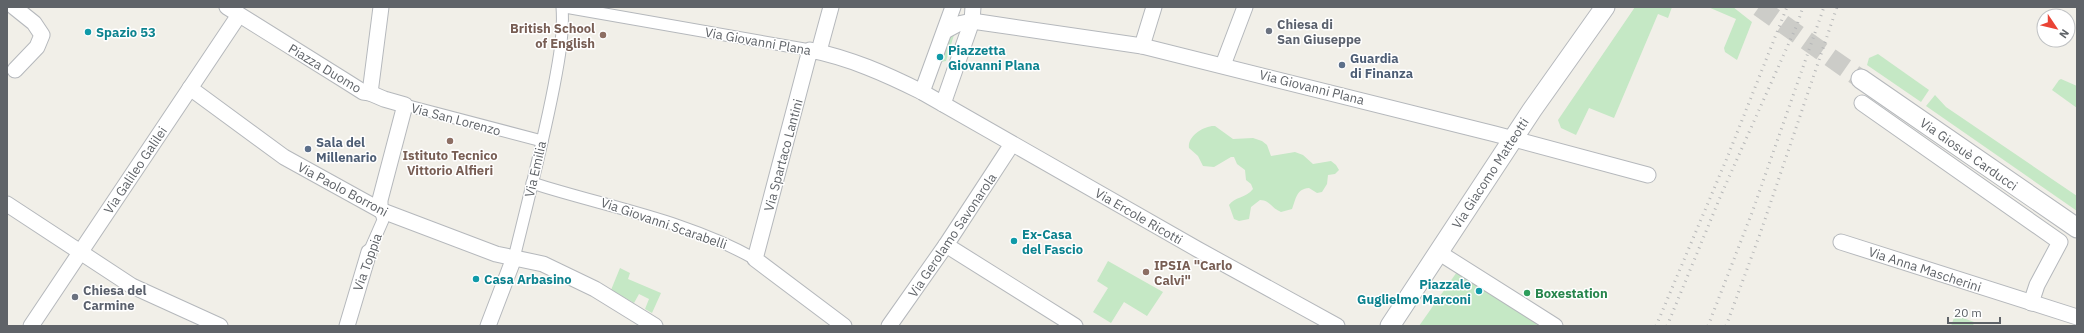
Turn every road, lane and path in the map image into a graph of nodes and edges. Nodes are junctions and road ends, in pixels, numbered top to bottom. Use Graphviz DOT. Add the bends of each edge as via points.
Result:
graph roads {
  1 [pos="14,7"];
  2 [pos="381,7"];
  3 [pos="562,7"];
  4 [pos="565,7"];
  5 [pos="832,7"];
  6 [pos="953,7"];
  7 [pos="1154,7"];
  8 [pos="1245,7"];
  9 [pos="1605,7"];
  10 [pos="233,11"];
  11 [pos="972,14"];
  12 [pos="1597,15"];
  13 [pos="945,31"];
  14 [pos="1142,46"];
  15 [pos="815,50"];
  16 [pos="1223,64"];
  17 [pos="15,70"];
  18 [pos="1861,79"];
  19 [pos="190,88"];
  20 [pos="922,92"];
  21 [pos="370,93"];
  22 [pos="1862,103"];
  23 [pos="943,104"];
  24 [pos="404,105"];
  25 [pos="1513,139"];
  26 [pos="542,141"];
  27 [pos="1012,144"];
  28 [pos="1648,175"];
  29 [pos="532,183"];
  30 [pos="7,204"];
  31 [pos="380,210"];
  32 [pos="2077,228"];
  33 [pos="1841,242"];
  34 [pos="946,245"];
  35 [pos="369,252"];
  36 [pos="1438,252"];
  37 [pos="80,253"];
  38 [pos="514,258"];
  39 [pos="755,259"];
  40 [pos="2031,303"];
  41 [pos="2077,317"];
  42 [pos="31,326"];
  43 [pos="220,326"];
  44 [pos="347,326"];
  45 [pos="488,326"];
  46 [pos="655,326"];
  47 [pos="844,326"];
  48 [pos="889,326"];
  49 [pos="1075,326"];
  50 [pos="1336,326"];
  51 [pos="1390,326"];
  52 [pos="1554,326"];
  1 -- 17 [label="street" via="34,23 42,35 38,47"];
  2 -- 21 [label="street, Piazza Duomo"];
  3 -- 26 [label="street, Via Emilia" via="559,59"];
  4 -- 15 [label="street, Via Giovanni Plana"];
  5 -- 15 [label="street, Via Spartaco Lantini"];
  6 -- 13 [label="street"];
  7 -- 14 [label="street"];
  8 -- 16 [label="street"];
  9 -- 12 [label="street, Via Giacomo Matteotti"];
  10 -- 19 [label="street, Via Galileo Galilei"];
  10 -- 21 [label="street, Piazza Duomo" via="357,88"];
  11 -- 13 [label="street"];
  11 -- 14 [label="street, Via Giovanni Plana"];
  11 -- 23 [label="street"];
  12 -- 25 [label="street, Via Giacomo Matteotti"];
  13 -- 20 [label="street"];
  14 -- 16 [label="street, Via Giovanni Plana"];
  15 -- 20 [label="street, Via Giovanni Plana" via="883,73"];
  15 -- 39 [label="street, Via Spartaco Lantini"];
  16 -- 25 [label="street, Via Giovanni Plana"];
  18 -- 32 [label="street, Via Giosuè Carducci"];
  19 -- 31 [label="street, Via Paolo Borroni" via="284,157"];
  19 -- 37 [label="street, Via Galileo Galilei"];
  20 -- 23 [label="street, Via Giovanni Plana"];
  21 -- 24 [label="street, Via San Lorenzo"];
  22 -- 40 [label="street, Via Giosuè Carducci" via="2060,242 2037,285"];
  23 -- 27 [label="street, Via Ercole Ricotti"];
  24 -- 26 [label="street, Via San Lorenzo"];
  24 -- 31 [label="street, Via Toppia" via="380,200"];
  25 -- 28 [label="street, Via Giovanni Plana"];
  25 -- 36 [label="street, Via Giacomo Matteotti"];
  26 -- 29 [label="street, Via Emilia"];
  27 -- 34 [label="street, Via Gerolamo Savonarola"];
  27 -- 50 [label="street, Via Ercole Ricotti"];
  29 -- 38 [label="street, Via Emilia"];
  29 -- 39 [label="street, Via Giovanni Scarabelli" via="622,207 703,234"];
  30 -- 37 [label="street"];
  31 -- 35 [label="street, Via Toppia" via="382,220"];
  31 -- 38 [label="street, Via Paolo Borroni" via="474,246"];
  33 -- 40 [label="street, Via Anna Mascherini"];
  34 -- 48 [label="street, Via Gerolamo Savonarola"];
  34 -- 49 [label="street"];
  35 -- 44 [label="street, Via Toppia"];
  36 -- 51 [label="street, Via Giacomo Matteotti"];
  36 -- 52 [label="street"];
  37 -- 42 [label="street, Via Galileo Galilei"];
  37 -- 43 [label="street" via="132,286"];
  38 -- 45 [label="street, Via Emilia"];
  38 -- 46 [label="street, Via Paolo Borroni" via="543,264 575,279"];
  39 -- 47 [label="street, Via Giovanni Scarabelli"];
  40 -- 41 [label="street, Via Anna Mascherini"];
}
